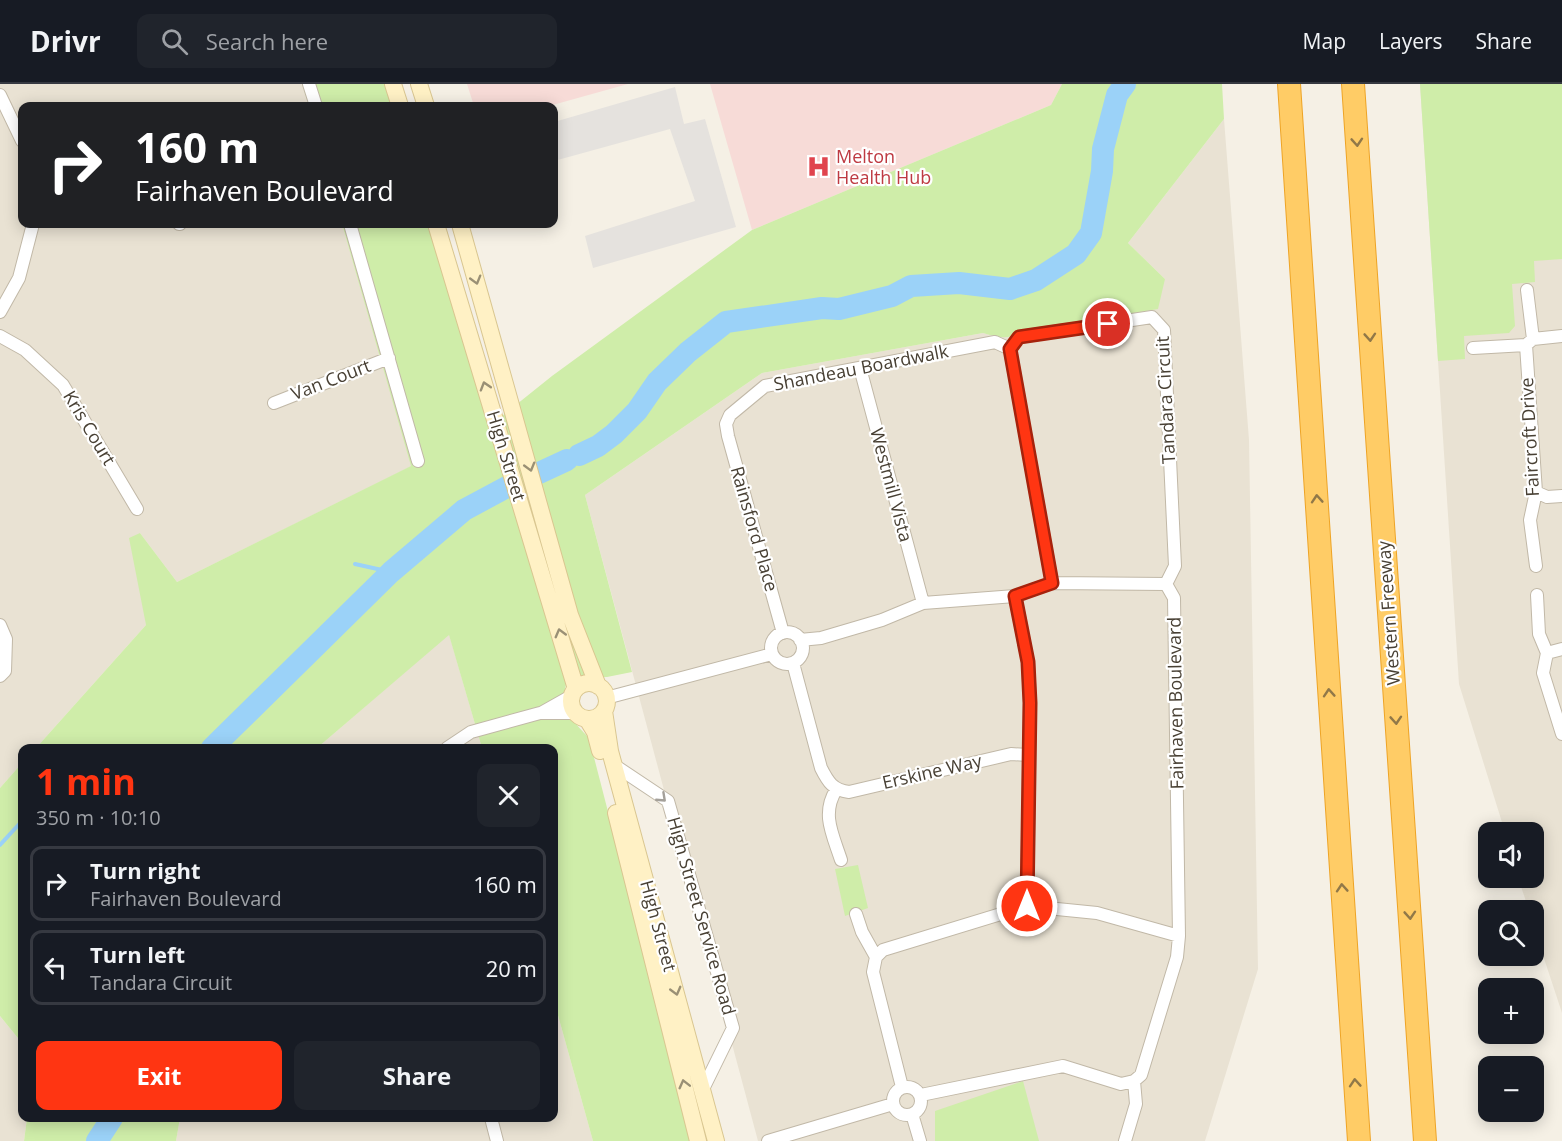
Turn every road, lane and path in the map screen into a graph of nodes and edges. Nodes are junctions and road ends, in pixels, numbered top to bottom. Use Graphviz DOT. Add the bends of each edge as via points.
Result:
graph roads {
  1 [pos="309,84"];
  2 [pos="393,84"];
  3 [pos="419,84"];
  4 [pos="1289,84"];
  5 [pos="1353,84"];
  6 [pos="0,95"];
  7 [pos="315,102"];
  8 [pos="399,102"];
  9 [pos="425,102"];
  10 [pos="18,133"];
  11 [pos="32,228"];
  12 [pos="351,228"];
  13 [pos="437,228"];
  14 [pos="461,228"];
  15 [pos="1527,290"];
  16 [pos="0,312"];
  17 [pos="0,336"];
  18 [pos="1562,336"];
  19 [pos="1529,342"];
  20 [pos="1473,348"];
  21 [pos="1010,349"];
  22 [pos="389,358"];
  23 [pos="860,368"];
  24 [pos="274,403"];
  25 [pos="726,424"];
  26 [pos="418,461"];
  27 [pos="1536,492"];
  28 [pos="1562,496"];
  29 [pos="137,509"];
  30 [pos="1536,566"];
  31 [pos="1052,583"];
  32 [pos="1166,584"];
  33 [pos="1537,595"];
  34 [pos="1015,596"];
  35 [pos="923,603"];
  36 [pos="0,625"];
  37 [pos="783,633"];
  38 [pos="800,640"];
  39 [pos="1562,649"];
  40 [pos="1547,653"];
  41 [pos="772,654"];
  42 [pos="793,663"];
  43 [pos="0,676"];
  44 [pos="574,692"];
  45 [pos="603,698"];
  46 [pos="540,713"];
  47 [pos="581,716"];
  48 [pos="1562,734"];
  49 [pos="453,744"];
  50 [pos="1028,755"];
  51 [pos="614,765"];
  52 [pos="836,790"];
  53 [pos="841,860"];
  54 [pos="1027,906"];
  55 [pos="856,914"];
  56 [pos="1179,936"];
  57 [pos="876,957"];
  58 [pos="1134,1081"];
  59 [pos="902,1087"];
  60 [pos="703,1089"];
  61 [pos="921,1095"];
  62 [pos="893,1104"];
  63 [pos="912,1114"];
  64 [pos="492,1122"];
  65 [pos="497,1141"];
  66 [pos="698,1141"];
  67 [pos="716,1141"];
  68 [pos="768,1141"];
  69 [pos="920,1141"];
  70 [pos="1125,1141"];
  71 [pos="1359,1141"];
  72 [pos="1425,1141"];
  1 -- 7 [label="street"];
  2 -- 8 [label="main road"];
  3 -- 9 [label="main road"];
  71 -- 4 [label="highway, one-way"];
  5 -- 72 [label="highway, Western Freeway, one-way"];
  6 -- 10 [label="street"];
  11 -- 16 [label="street" via="19,278"];
  12 -- 22 [label="street"];
  44 -- 13 [label="main road, High Street, one-way"];
  14 -- 45 [label="main road, High Street, one-way" via="570,615"];
  15 -- 19 [label="street, Faircroft Drive"];
  17 -- 29 [label="street, Kris Court" via="25,350 63,385"];
  18 -- 19 [label="street"];
  19 -- 20 [label="street"];
  19 -- 27 [label="street, Faircroft Drive"];
  21 -- 23 [label="street, Shandeau Boardwalk" via="994,342"];
  21 -- 31 [label="street"];
  21 -- 32 [label="street, Tandara Circuit" via="1019,337 1152,317 1164,330 1175,566"];
  22 -- 24 [label="street, Van Court"];
  22 -- 26 [label="street"];
  23 -- 25 [label="street, Shandeau Boardwalk" via="765,386 730,415"];
  23 -- 35 [label="street, Westmill Vista"];
  25 -- 37 [label="street, Rainsford Place"];
  27 -- 28 [label="street"];
  27 -- 30 [label="street, Faircroft Drive" via="1530,520"];
  31 -- 32 [label="street"];
  31 -- 34 [label="street"];
  32 -- 56 [label="street, Fairhaven Boulevard" via="1174,598"];
  33 -- 40 [label="street" via="1539,634"];
  34 -- 35 [label="street"];
  34 -- 50 [label="street" via="1028,662"];
  35 -- 38 [label="street" via="882,620 821,638"];
  36 -- 43 [label="street" via="6,639 5,671"];
  37 -- 38 [label="street" via="794,634"];
  37 -- 41 [label="street" via="774,639"];
  38 -- 42 [label="street" via="802,651"];
  39 -- 40 [label="street"];
  40 -- 48 [label="street" via="1543,673"];
  41 -- 42 [label="street" via="782,663"];
  41 -- 45 [label="street"];
  42 -- 52 [label="street" via="821,768"];
  44 -- 45 [label="main road" via="586,683"];
  44 -- 46 [label="street"];
  44 -- 47 [label="main road" via="573,707"];
  45 -- 47 [label="main road" via="599,716"];
  45 -- 51 [label="main road, High Street"];
  46 -- 47 [label="street"];
  46 -- 49 [label="street" via="471,732"];
  66 -- 47 [label="main road, High Street, one-way" via="596,732"];
  50 -- 52 [label="street, Erskine Way" via="1011,754 849,792"];
  50 -- 54 [label="street"];
  51 -- 60 [label="main road, High Street, one-way"];
  51 -- 60 [label="street, High Street Service Road, one-way" via="669,801 722,982 733,1028"];
  52 -- 53 [label="street" via="828,802 828,811"];
  54 -- 56 [label="street" via="1096,912"];
  54 -- 57 [label="street" via="883,950"];
  55 -- 57 [label="street"];
  56 -- 58 [label="street, Fairhaven Boulevard" via="1177,957 1146,1065"];
  57 -- 59 [label="street" via="876,992"];
  58 -- 61 [label="street" via="1120,1084 1063,1066"];
  58 -- 70 [label="street" via="1136,1104"];
  59 -- 61 [label="street" via="913,1087"];
  59 -- 62 [label="street" via="893,1096"];
  60 -- 67 [label="main road, High Street"];
  61 -- 63 [label="street" via="920,1109"];
  62 -- 63 [label="street" via="901,1113"];
  62 -- 68 [label="street"];
  63 -- 69 [label="street"];
  64 -- 65 [label="street"];
}
